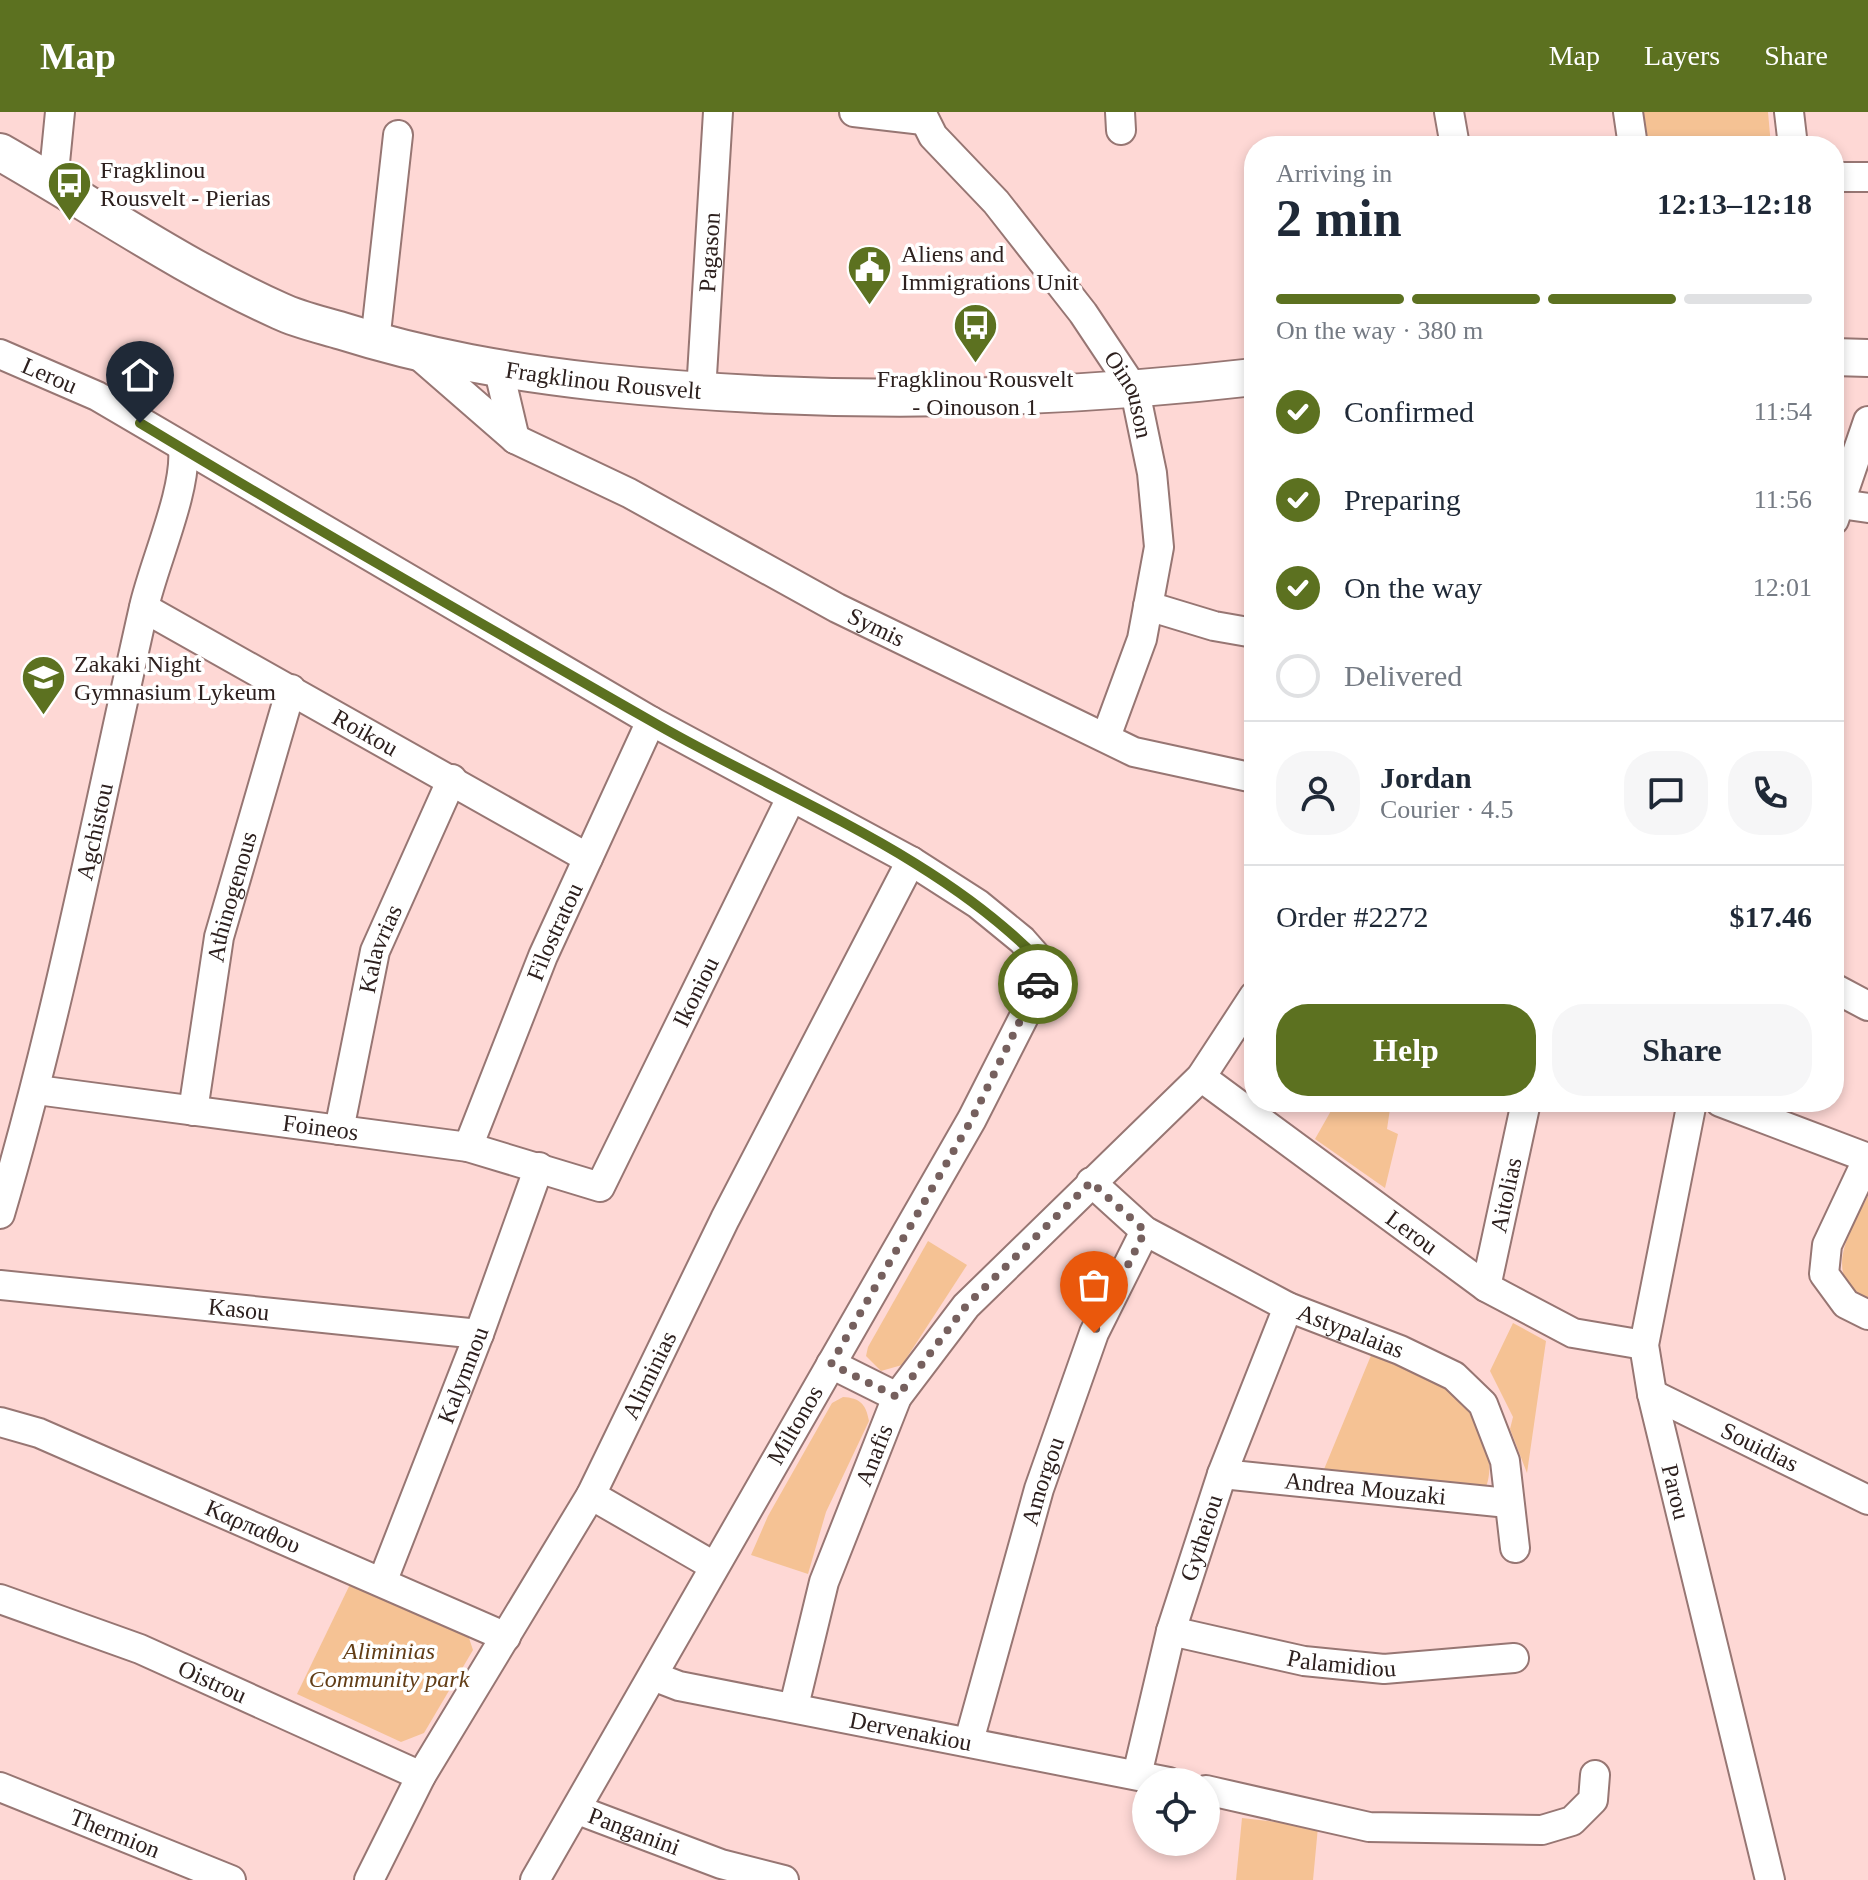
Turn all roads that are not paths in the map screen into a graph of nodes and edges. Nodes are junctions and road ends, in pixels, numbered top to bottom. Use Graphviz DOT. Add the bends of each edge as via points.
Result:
graph roads {
  1 [pos="60,112"];
  2 [pos="718,112"];
  3 [pos="854,112"];
  4 [pos="1449,112"];
  5 [pos="1628,112"];
  6 [pos="1789,112"];
  7 [pos="922,116"];
  8 [pos="398,135"];
  9 [pos="1453,136"];
  10 [pos="1632,136"];
  11 [pos="1792,136"];
  12 [pos="0,152"];
  13 [pos="1844,177"];
  14 [pos="1868,177"];
  15 [pos="53,183"];
  16 [pos="375,342"];
  17 [pos="415,352"];
  18 [pos="0,354"];
  19 [pos="1844,357"];
  20 [pos="1868,358"];
  21 [pos="499,371"];
  22 [pos="1244,378"];
  23 [pos="1135,391"];
  24 [pos="701,392"];
  25 [pos="1868,421"];
  26 [pos="515,439"];
  27 [pos="183,449"];
  28 [pos="1844,491"];
  29 [pos="1868,508"];
  30 [pos="1844,511"];
  31 [pos="1148,606"];
  32 [pos="144,608"];
  33 [pos="1244,631"];
  34 [pos="291,689"];
  35 [pos="651,721"];
  36 [pos="1106,737"];
  37 [pos="1244,776"];
  38 [pos="452,779"];
  39 [pos="791,798"];
  40 [pos="588,858"];
  41 [pos="911,861"];
  42 [pos="1044,965"];
  43 [pos="1844,993"];
  44 [pos="1868,1006"];
  45 [pos="1244,1011"];
  46 [pos="1201,1077"];
  47 [pos="37,1090"];
  48 [pos="1244,1109"];
  49 [pos="193,1111"];
  50 [pos="1248,1112"];
  51 [pos="1524,1112"];
  52 [pos="1690,1112"];
  53 [pos="1746,1112"];
  54 [pos="339,1130"];
  55 [pos="468,1147"];
  56 [pos="1868,1158"];
  57 [pos="539,1167"];
  58 [pos="1091,1182"];
  59 [pos="600,1187"];
  60 [pos="0,1214"];
  61 [pos="1145,1231"];
  62 [pos="0,1285"];
  63 [pos="1486,1287"];
  64 [pos="1288,1307"];
  65 [pos="1868,1315"];
  66 [pos="479,1334"];
  67 [pos="1644,1345"];
  68 [pos="831,1364"];
  69 [pos="1652,1394"];
  70 [pos="897,1397"];
  71 [pos="0,1422"];
  72 [pos="1222,1474"];
  73 [pos="591,1495"];
  74 [pos="1868,1500"];
  75 [pos="1508,1503"];
  76 [pos="1515,1548"];
  77 [pos="714,1566"];
  78 [pos="383,1580"];
  79 [pos="0,1599"];
  80 [pos="1171,1631"];
  81 [pos="506,1637"];
  82 [pos="1514,1658"];
  83 [pos="653,1676"];
  84 [pos="794,1706"];
  85 [pos="969,1741"];
  86 [pos="1139,1768"];
  87 [pos="1132,1774"];
  88 [pos="1595,1775"];
  89 [pos="421,1776"];
  90 [pos="0,1787"];
  91 [pos="1220,1793"];
  92 [pos="578,1810"];
  93 [pos="717,1872"];
  94 [pos="231,1880"];
  95 [pos="369,1880"];
  96 [pos="535,1880"];
  97 [pos="784,1880"];
  98 [pos="1770,1880"];
  1 -- 15 [label="street"];
  2 -- 24 [label="street, Pagason"];
  3 -- 7 [label="street"];
  4 -- 9 [label="street"];
  5 -- 10 [label="street"];
  6 -- 11 [label="street"];
  7 -- 23 [label="street, Oinouson" via="933,136 1045,263"];
  8 -- 16 [label="street"];
  12 -- 15 [label="main road, Fragklinou Rousvelt"];
  13 -- 14 [label="street"];
  15 -- 16 [label="main road, Fragklinou Rousvelt" via="282,312"];
  16 -- 17 [label="main road, Fragklinou Rousvelt"];
  17 -- 21 [label="main road, Fragklinou Rousvelt"];
  17 -- 26 [label="street, Symis"];
  18 -- 27 [label="street, Lerou" via="97,396"];
  19 -- 20 [label="main road"];
  21 -- 24 [label="main road, Fragklinou Rousvelt"];
  21 -- 26 [label="street"];
  22 -- 23 [label="main road, Fragklinou Rousvelt"];
  23 -- 24 [label="main road, Fragklinou Rousvelt" via="852,399"];
  23 -- 31 [label="street, Oinouson" via="1152,473 1159,547"];
  25 -- 28 [label="street"];
  26 -- 36 [label="street, Symis" via="629,493 837,608"];
  27 -- 32 [label="street, Agchistou" via="184,469"];
  27 -- 35 [label="street, Lerou"];
  29 -- 30 [label="street"];
  31 -- 33 [label="street"];
  31 -- 36 [label="street, Oinouson" via="1142,639"];
  32 -- 34 [label="street, Roikou"];
  32 -- 47 [label="street, Agchistou"];
  34 -- 38 [label="street, Roikou"];
  34 -- 49 [label="street, Athinogenous" via="219,937"];
  35 -- 39 [label="street, Lerou"];
  35 -- 40 [label="street, Filostratou"];
  36 -- 37 [label="street, Symis" via="1134,752"];
  38 -- 40 [label="street, Roikou"];
  38 -- 54 [label="street, Kalavrias" via="375,951"];
  39 -- 41 [label="street, Lerou"];
  39 -- 59 [label="street, Ikoniou"];
  40 -- 55 [label="street, Filostratou"];
  41 -- 42 [label="street, Lerou" via="978,904"];
  41 -- 73 [label="street, Aliminias" via="725,1219"];
  42 -- 68 [label="street, Miltonos" via="1033,999 972,1119"];
  43 -- 44 [label="street"];
  45 -- 46 [label="street, Anafis"];
  46 -- 48 [label="street, Lerou"];
  46 -- 58 [label="street, Anafis"];
  47 -- 49 [label="street, Foineos"];
  47 -- 60 [label="street, Agchistou"];
  49 -- 54 [label="street, Foineos"];
  50 -- 63 [label="street, Lerou"];
  51 -- 63 [label="street, Aitolias"];
  52 -- 67 [label="street, Parou"];
  53 -- 56 [label="street"];
  54 -- 55 [label="street, Foineos"];
  55 -- 57 [label="street, Foineos"];
  56 -- 65 [label="street" via="1827,1245 1824,1274 1846,1304"];
  57 -- 59 [label="street, Foineos"];
  57 -- 66 [label="street, Kalymnou"];
  58 -- 61 [label="street, Astypalaias"];
  58 -- 70 [label="street, Anafis" via="966,1306"];
  61 -- 64 [label="street, Astypalaias"];
  61 -- 85 [label="street, Amorgou" via="1094,1333 1043,1476"];
  62 -- 66 [label="street, Kasou"];
  63 -- 67 [label="street, Lerou" via="1573,1333"];
  64 -- 72 [label="street, Gytheiou"];
  64 -- 75 [label="street, Astypalaias" via="1454,1376 1483,1404 1505,1461"];
  66 -- 78 [label="street, Kalymnou"];
  67 -- 69 [label="street, Parou"];
  68 -- 70 [label="street"];
  68 -- 77 [label="street, Miltonos"];
  69 -- 74 [label="street, Souidias"];
  69 -- 98 [label="street, Parou"];
  70 -- 84 [label="street, Anafis" via="824,1582"];
  71 -- 78 [label="street, Καρπαθου" via="39,1433"];
  72 -- 75 [label="street, Andrea Mouzaki"];
  72 -- 80 [label="street, Gytheiou"];
  73 -- 77 [label="street"];
  73 -- 81 [label="street, Aliminias"];
  75 -- 76 [label="street, Astypalaias"];
  77 -- 83 [label="street, Miltonos"];
  78 -- 81 [label="street, Καρπαθου"];
  79 -- 89 [label="street, Oistrou" via="140,1649"];
  80 -- 82 [label="street, Palamidiou" via="1304,1661 1384,1669"];
  80 -- 86 [label="street, Gytheiou"];
  81 -- 89 [label="street, Aliminias"];
  83 -- 84 [label="street, Dervenakiou" via="679,1686"];
  83 -- 92 [label="street, Miltonos"];
  84 -- 85 [label="street, Dervenakiou"];
  85 -- 87 [label="street, Dervenakiou"];
  88 -- 91 [label="street" via="1593,1800 1572,1821 1542,1830 1369,1827"];
  89 -- 95 [label="street, Aliminias"];
  90 -- 94 [label="street, Thermion"];
  92 -- 93 [label="street, Panganini"];
  92 -- 96 [label="street, Miltonos"];
  93 -- 97 [label="street, Panganini"];
}
